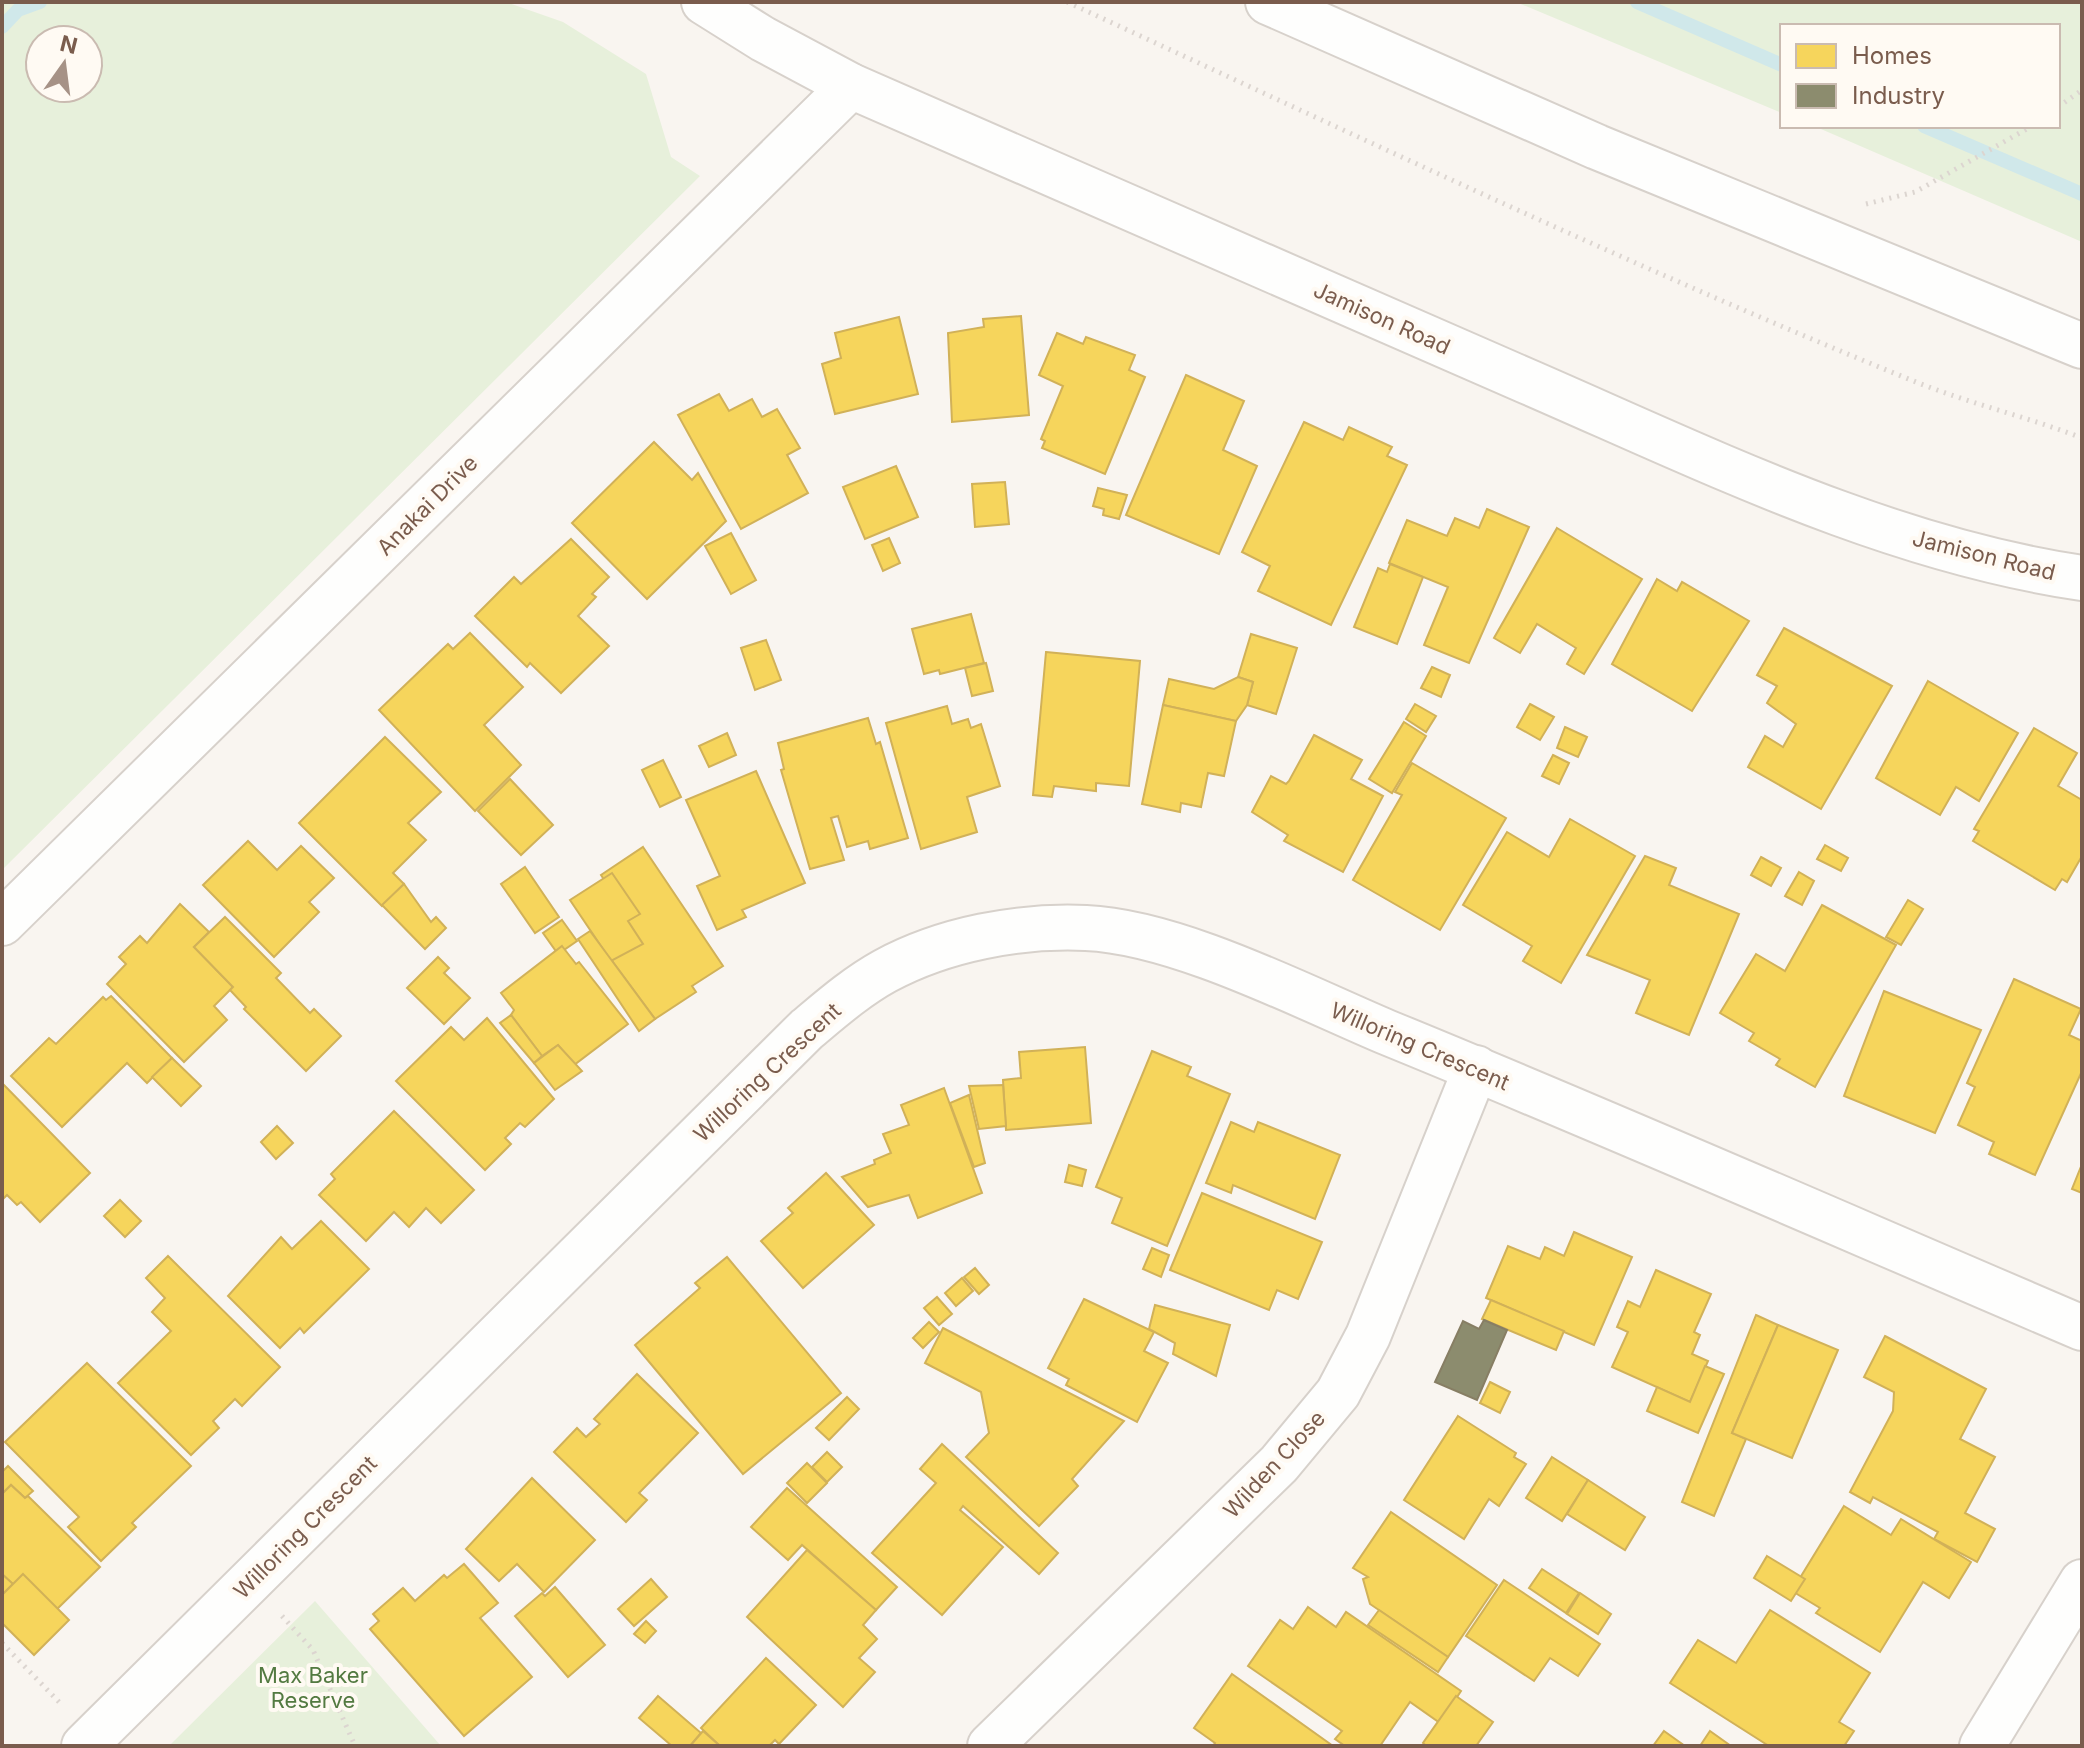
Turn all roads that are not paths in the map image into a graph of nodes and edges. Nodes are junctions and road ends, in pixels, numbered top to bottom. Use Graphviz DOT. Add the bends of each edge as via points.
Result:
graph roads {
  1 [pos="704,2"];
  2 [pos="1268,2"];
  3 [pos="851,86"];
  4 [pos="2082,346"];
  5 [pos="2082,578"];
  6 [pos="2,923"];
  7 [pos="1476,1068"];
  8 [pos="2082,1328"];
  9 [pos="2082,1582"];
  10 [pos="76,1728"];
  11 [pos="990,1746"];
  12 [pos="1982,1746"];
  1 -- 3 [label="street, Jamison Road"];
  2 -- 4 [label="street" via="1597,147"];
  3 -- 5 [label="street, Jamison Road" via="1841,513 1947,549"];
  3 -- 6 [label="street, Anakai Drive"];
  7 -- 8 [label="street, Willoring Crescent"];
  7 -- 10 [label="street, Willoring Crescent" via="1188,950 1089,928 986,936 928,952 884,972 807,1029"];
  7 -- 11 [label="street, Wilden Close" via="1368,1336 1338,1393 1279,1464"];
  9 -- 12 [label="street"];
}
